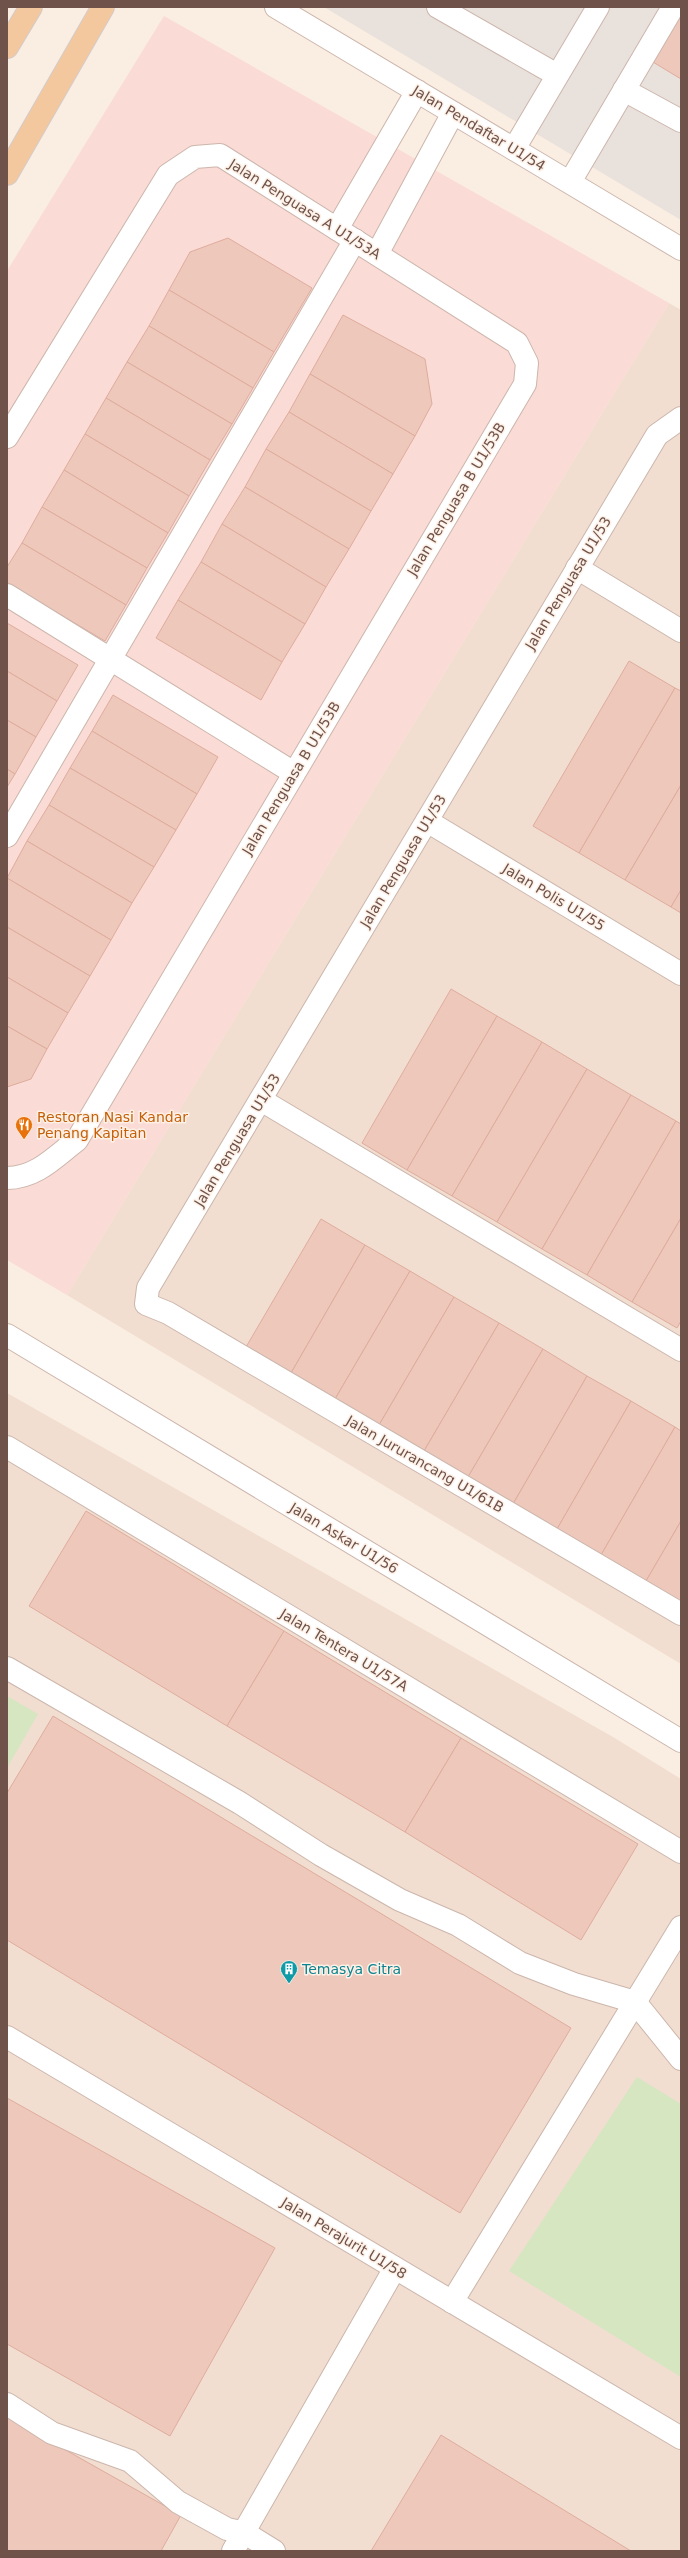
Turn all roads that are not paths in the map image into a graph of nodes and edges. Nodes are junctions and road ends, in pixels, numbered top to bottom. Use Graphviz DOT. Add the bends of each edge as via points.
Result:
graph roads {
  1 [pos="31,7"];
  2 [pos="276,7"];
  3 [pos="438,7"];
  4 [pos="598,7"];
  5 [pos="673,7"];
  6 [pos="105,11"];
  7 [pos="7,47"];
  8 [pos="557,75"];
  9 [pos="624,90"];
  10 [pos="417,91"];
  11 [pos="453,113"];
  12 [pos="681,121"];
  13 [pos="514,148"];
  14 [pos="7,174"];
  15 [pos="570,182"];
  16 [pos="337,229"];
  17 [pos="355,240"];
  18 [pos="681,248"];
  19 [pos="377,254"];
  20 [pos="517,343"];
  21 [pos="681,418"];
  22 [pos="7,437"];
  23 [pos="577,568"];
  24 [pos="7,595"];
  25 [pos="681,631"];
  26 [pos="110,659"];
  27 [pos="294,773"];
  28 [pos="427,821"];
  29 [pos="7,836"];
  30 [pos="681,974"];
  31 [pos="261,1100"];
  32 [pos="7,1178"];
  33 [pos="148,1288"];
  34 [pos="7,1335"];
  35 [pos="681,1350"];
  36 [pos="7,1447"];
  37 [pos="681,1614"];
  38 [pos="7,1668"];
  39 [pos="681,1741"];
  40 [pos="681,1852"];
  41 [pos="681,1927"];
  42 [pos="635,2002"];
  43 [pos="7,2037"];
  44 [pos="681,2058"];
  45 [pos="395,2268"];
  46 [pos="452,2302"];
  47 [pos="7,2404"];
  48 [pos="681,2438"];
  49 [pos="245,2533"];
  50 [pos="233,2551"];
  51 [pos="274,2551"];
  1 -- 7 [label="main road"];
  2 -- 10 [label="street, Jalan Pendaftar U1/54"];
  3 -- 8 [label="street"];
  4 -- 8 [label="street"];
  5 -- 9 [label="street"];
  6 -- 14 [label="main road"];
  8 -- 13 [label="street"];
  9 -- 12 [label="street"];
  9 -- 15 [label="street"];
  10 -- 11 [label="street, Jalan Pendaftar U1/54"];
  10 -- 16 [label="street"];
  11 -- 13 [label="street, Jalan Pendaftar U1/54"];
  11 -- 19 [label="street"];
  13 -- 15 [label="street, Jalan Pendaftar U1/54"];
  15 -- 18 [label="street, Jalan Pendaftar U1/54"];
  16 -- 17 [label="street, Jalan Penguasa A U1/53A"];
  16 -- 22 [label="street, Jalan Penguasa A U1/53A" via="220,155 195,157 168,175"];
  17 -- 19 [label="street, Jalan Penguasa A U1/53A"];
  17 -- 26 [label="street"];
  19 -- 20 [label="street, Jalan Penguasa A U1/53A"];
  20 -- 27 [label="street, Jalan Penguasa B U1/53B" via="528,363 525,384"];
  21 -- 23 [label="street, Jalan Penguasa U1/53" via="657,435"];
  23 -- 25 [label="street"];
  23 -- 28 [label="street, Jalan Penguasa U1/53"];
  24 -- 26 [label="street"];
  26 -- 27 [label="street"];
  26 -- 29 [label="street"];
  27 -- 32 [label="street, Jalan Penguasa B U1/53B" via="77,1140 42,1168 19,1178"];
  28 -- 30 [label="street, Jalan Polis U1/55"];
  28 -- 31 [label="street, Jalan Penguasa U1/53"];
  31 -- 33 [label="street, Jalan Penguasa U1/53"];
  31 -- 35 [label="street"];
  33 -- 37 [label="street, Jalan Jururancang U1/61B" via="146,1304 168,1313"];
  34 -- 39 [label="street, Jalan Askar U1/56"];
  36 -- 40 [label="street, Jalan Tentera U1/57A"];
  38 -- 42 [label="street" via="240,1803 321,1855 400,1900 458,1925 520,1963 574,1984"];
  41 -- 42 [label="street"];
  42 -- 44 [label="street"];
  42 -- 46 [label="street"];
  43 -- 45 [label="street, Jalan Perajurit U1/58"];
  45 -- 46 [label="street, Jalan Perajurit U1/58"];
  45 -- 49 [label="street"];
  46 -- 48 [label="street, Jalan Perajurit U1/58"];
  47 -- 49 [label="street" via="52,2433 130,2461 178,2502 227,2529"];
  49 -- 50 [label="street"];
  49 -- 51 [label="street"];
}
